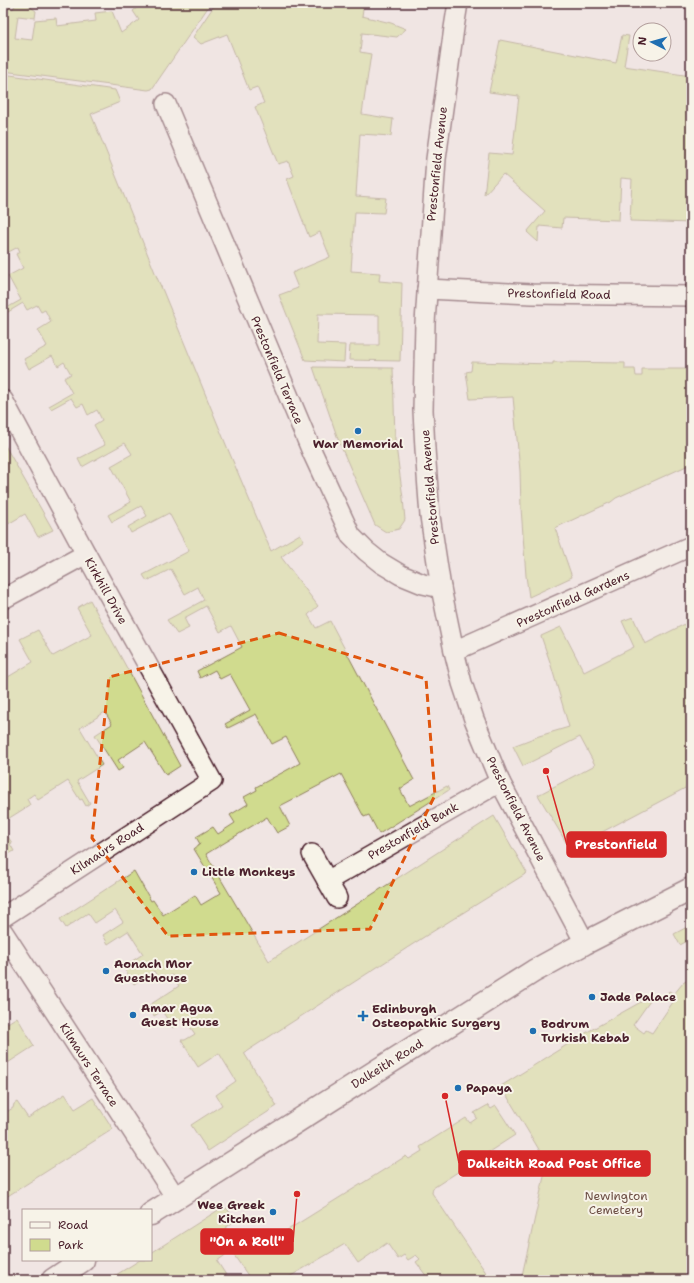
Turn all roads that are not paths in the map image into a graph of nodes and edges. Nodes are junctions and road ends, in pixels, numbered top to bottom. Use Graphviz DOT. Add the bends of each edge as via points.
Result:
graph roads {
  1 [pos="458,3"];
  2 [pos="166,104"];
  3 [pos="427,289"];
  4 [pos="691,296"];
  5 [pos="3,400"];
  6 [pos="691,546"];
  7 [pos="86,554"];
  8 [pos="441,588"];
  9 [pos="3,599"];
  10 [pos="454,651"];
  11 [pos="212,781"];
  12 [pos="500,782"];
  13 [pos="312,854"];
  14 [pos="327,881"];
  15 [pos="691,889"];
  16 [pos="337,898"];
  17 [pos="3,917"];
  18 [pos="3,932"];
  19 [pos="586,943"];
  20 [pos="176,1198"];
  21 [pos="152,1213"];
  22 [pos="82,1261"];
  23 [pos="53,1280"];
  1 -- 3 [label="street, Prestonfield Avenue" via="436,159"];
  2 -- 8 [label="street, Prestonfield Terrace" via="313,454 351,536 381,563 401,575 422,584"];
  3 -- 4 [label="street, Prestonfield Road" via="532,294"];
  3 -- 8 [label="street, Prestonfield Avenue" via="423,361 425,448 430,516"];
  5 -- 7 [label="street, Kirkhill Drive"];
  6 -- 10 [label="street, Prestonfield Gardens"];
  7 -- 9 [label="street"];
  7 -- 11 [label="street, Kirkhill Drive"];
  8 -- 10 [label="street, Prestonfield Avenue"];
  10 -- 12 [label="street, Prestonfield Avenue" via="474,719"];
  11 -- 17 [label="street, Kilmaurs Road"];
  12 -- 14 [label="street, Prestonfield Bank"];
  12 -- 19 [label="street, Prestonfield Avenue"];
  13 -- 14 [label="street"];
  14 -- 16 [label="street"];
  15 -- 19 [label="main road, Dalkeith Road"];
  18 -- 20 [label="street, Kilmaurs Terrace"];
  19 -- 20 [label="main road, Dalkeith Road" via="534,971"];
  20 -- 21 [label="main road, Dalkeith Road"];
  22 -- 23 [label="main road"];
}
